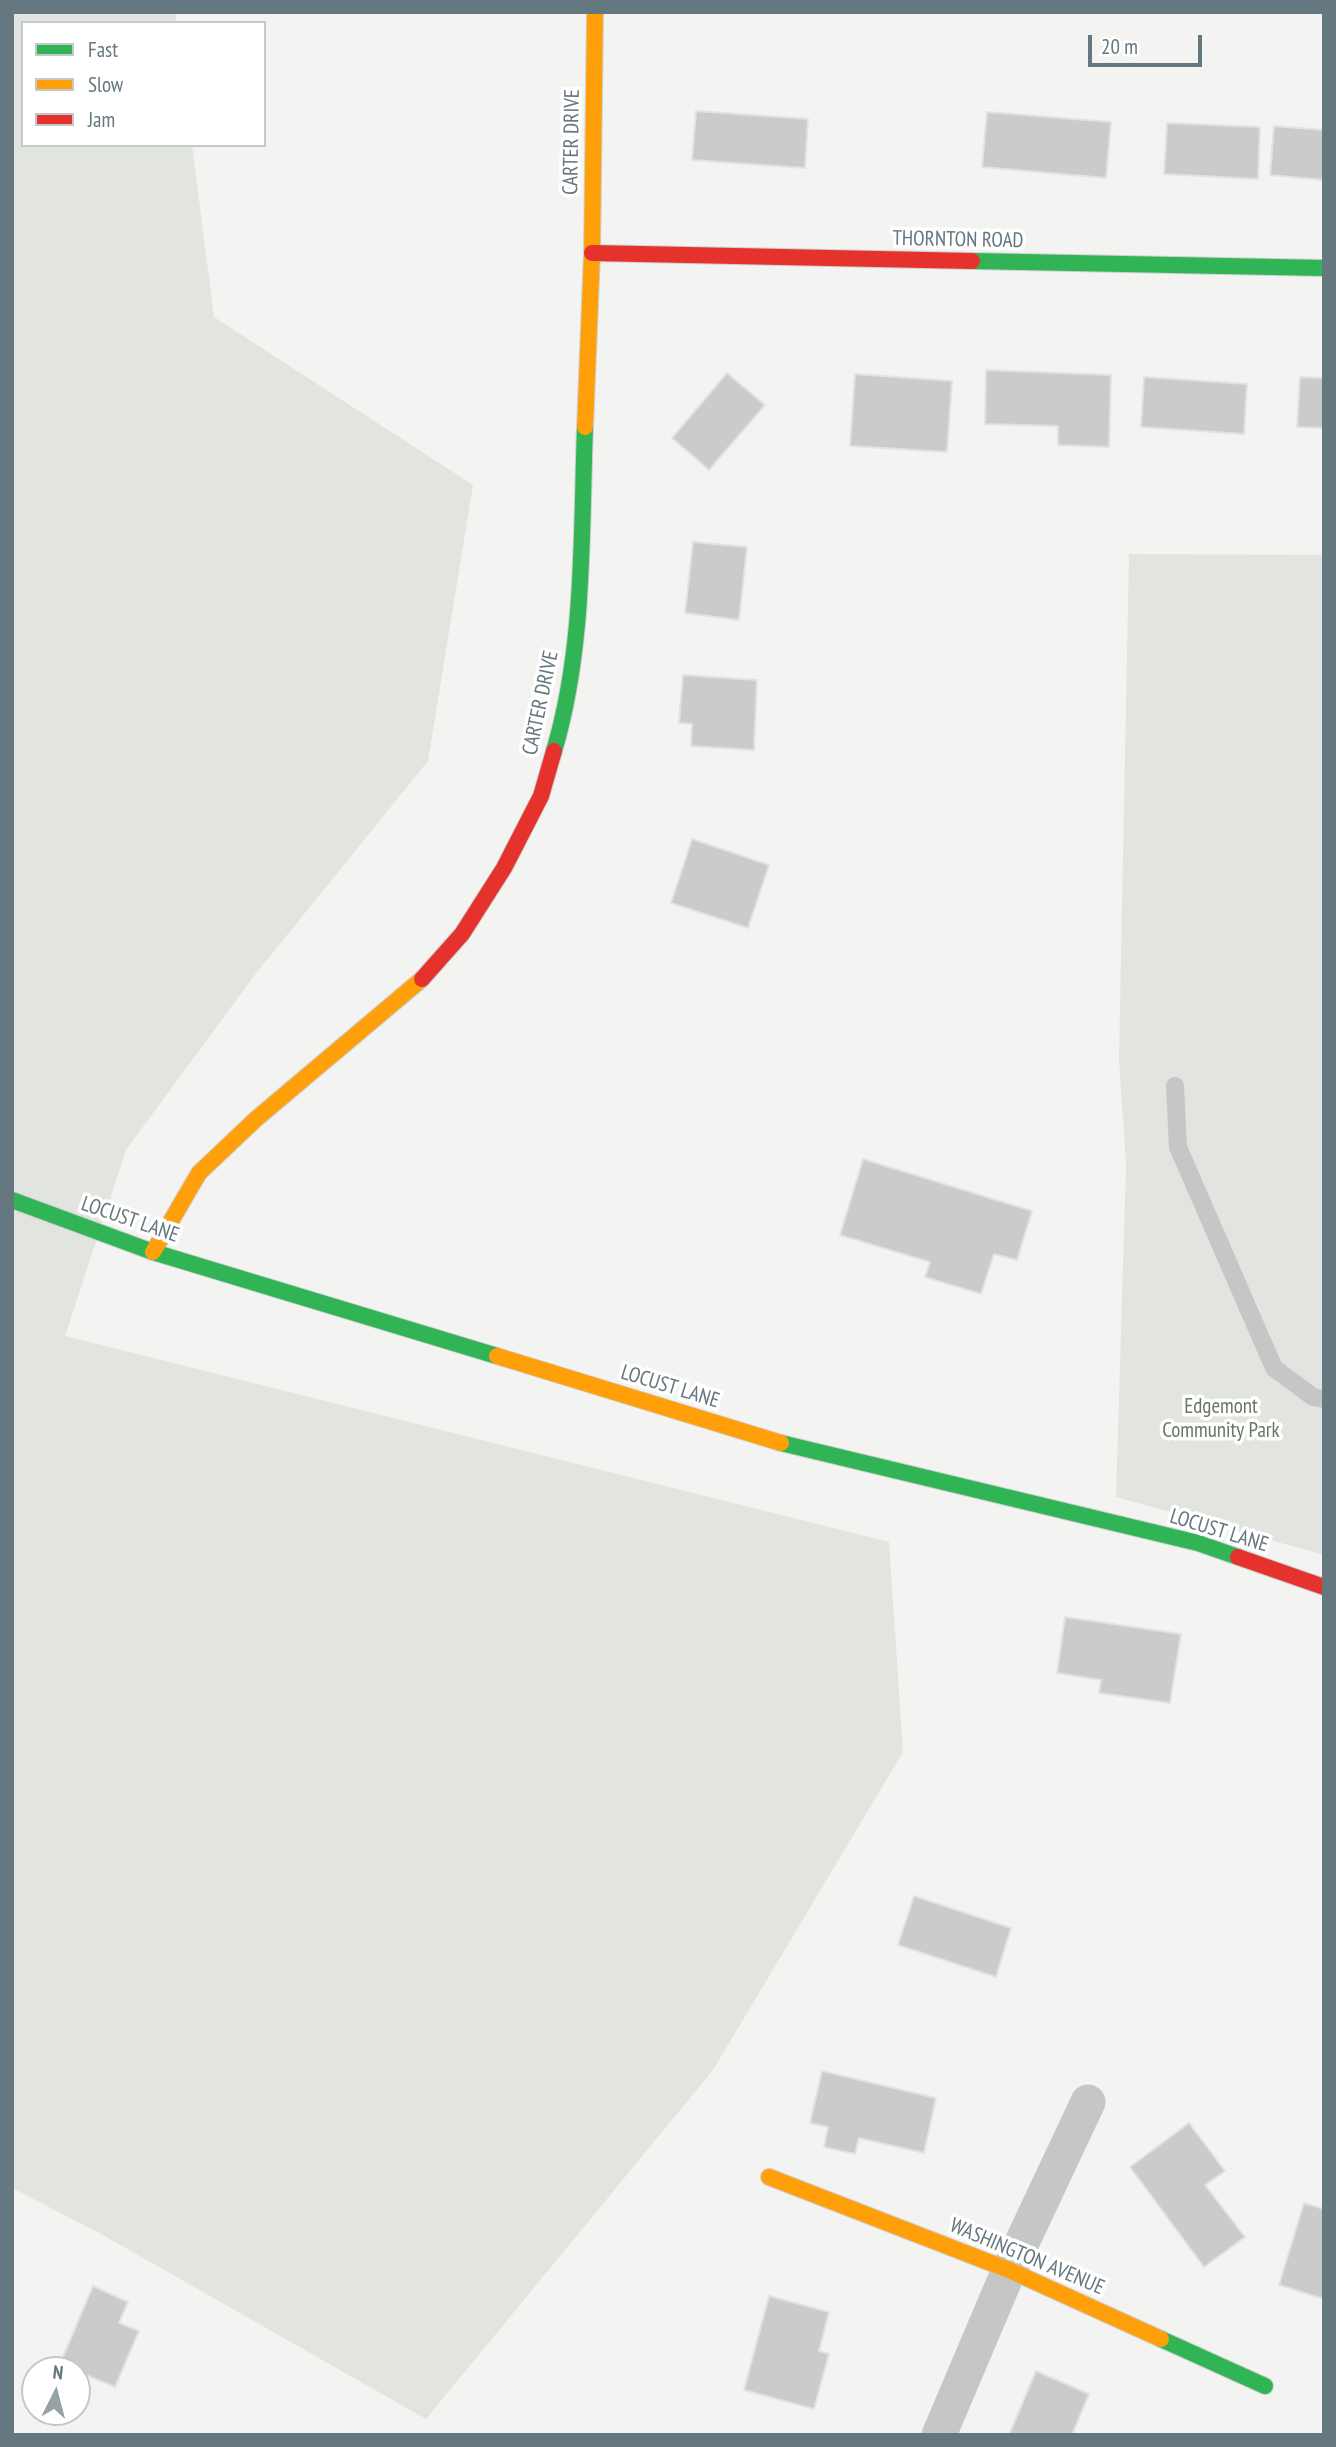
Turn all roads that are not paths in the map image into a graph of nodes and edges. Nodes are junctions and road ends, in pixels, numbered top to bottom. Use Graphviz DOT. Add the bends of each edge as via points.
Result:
graph roads {
  1 [pos="595,12"];
  2 [pos="592,253"];
  3 [pos="1324,268"];
  4 [pos="1175,1086"];
  5 [pos="12,1200"];
  6 [pos="153,1252"];
  7 [pos="1324,1399"];
  8 [pos="1324,1587"];
  9 [pos="1088,2102"];
  10 [pos="769,2177"];
  11 [pos="1009,2270"];
  12 [pos="1265,2386"];
  13 [pos="939,2435"];
  1 -- 2 [label="street, CARTER DRIVE"];
  2 -- 3 [label="street, THORNTON ROAD"];
  2 -- 6 [label="street, CARTER DRIVE" via="578,621 562,725 541,796 504,868 462,934 415,987 256,1119 199,1173"];
  4 -- 7 [label="lane" via="1178,1147 1274,1368 1313,1397"];
  5 -- 6 [label="street, LOCUST LANE"];
  6 -- 8 [label="street, LOCUST LANE" via="805,1450 1198,1543"];
  9 -- 11 [label="street"];
  10 -- 11 [label="street, WASHINGTON AVENUE"];
  11 -- 12 [label="street, WASHINGTON AVENUE"];
  11 -- 13 [label="street"];
}
